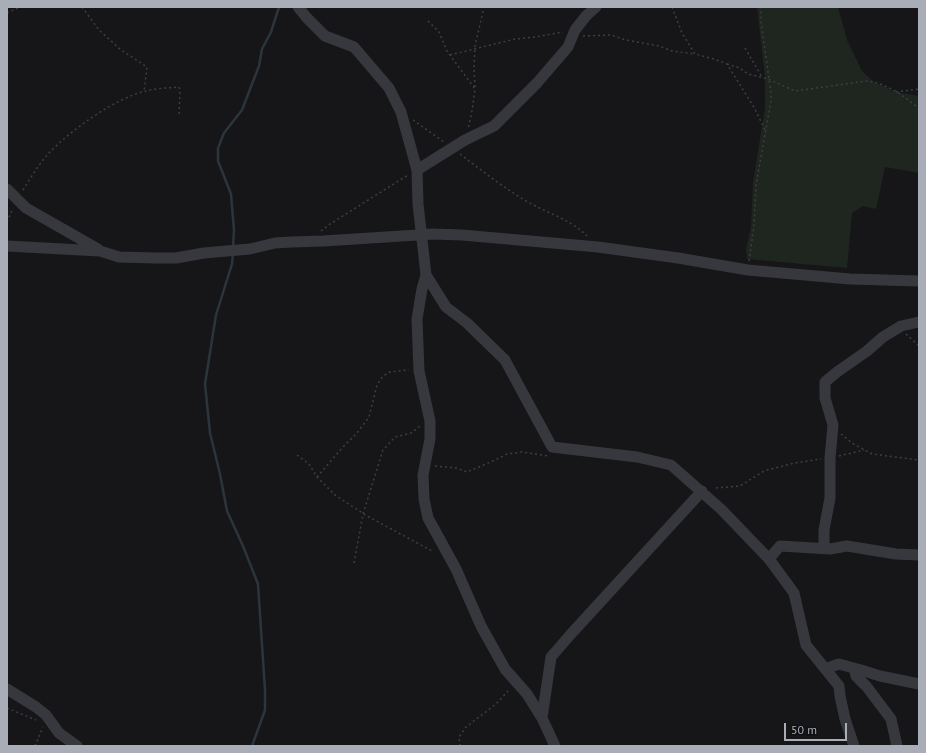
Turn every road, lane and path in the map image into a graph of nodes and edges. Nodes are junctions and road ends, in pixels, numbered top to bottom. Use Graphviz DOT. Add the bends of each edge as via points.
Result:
graph roads {
  1 [pos="20,7"];
  2 [pos="82,7"];
  3 [pos="298,7"];
  4 [pos="484,7"];
  5 [pos="596,7"];
  6 [pos="672,7"];
  7 [pos="761,7"];
  8 [pos="7,13"];
  9 [pos="428,21"];
  10 [pos="575,30"];
  11 [pos="568,47"];
  12 [pos="475,48"];
  13 [pos="745,48"];
  14 [pos="694,54"];
  15 [pos="450,55"];
  16 [pos="726,64"];
  17 [pos="762,77"];
  18 [pos="768,79"];
  19 [pos="475,89"];
  20 [pos="919,89"];
  21 [pos="144,91"];
  22 [pos="896,92"];
  23 [pos="919,109"];
  24 [pos="402,112"];
  25 [pos="179,117"];
  26 [pos="765,131"];
  27 [pos="465,140"];
  28 [pos="453,148"];
  29 [pos="417,170"];
  30 [pos="7,189"];
  31 [pos="17,200"];
  32 [pos="7,222"];
  33 [pos="422,235"];
  34 [pos="315,241"];
  35 [pos="7,246"];
  36 [pos="598,247"];
  37 [pos="100,251"];
  38 [pos="748,270"];
  39 [pos="426,275"];
  40 [pos="919,281"];
  41 [pos="919,322"];
  42 [pos="901,326"];
  43 [pos="919,346"];
  44 [pos="419,371"];
  45 [pos="429,414"];
  46 [pos="833,425"];
  47 [pos="864,450"];
  48 [pos="297,455"];
  49 [pos="550,457"];
  50 [pos="830,458"];
  51 [pos="919,460"];
  52 [pos="425,466"];
  53 [pos="317,477"];
  54 [pos="716,488"];
  55 [pos="702,491"];
  56 [pos="363,514"];
  57 [pos="824,548"];
  58 [pos="438,553"];
  59 [pos="919,555"];
  60 [pos="769,559"];
  61 [pos="354,562"];
  62 [pos="825,668"];
  63 [pos="854,668"];
  64 [pos="517,683"];
  65 [pos="919,684"];
  66 [pos="7,689"];
  67 [pos="7,708"];
  68 [pos="542,718"];
  69 [pos="38,721"];
  70 [pos="55,727"];
  71 [pos="35,746"];
  72 [pos="77,746"];
  73 [pos="460,746"];
  74 [pos="555,746"];
  75 [pos="854,746"];
  76 [pos="897,746"];
  1 -- 8 [label="path"];
  2 -- 21 [label="path" via="98,30 121,50 147,67"];
  3 -- 24 [label="street" via="325,36 354,47 389,88"];
  4 -- 12 [label="path"];
  5 -- 10 [label="street"];
  6 -- 14 [label="path"];
  7 -- 18 [label="path"];
  9 -- 15 [label="path" via="439,32"];
  10 -- 11 [label="street"];
  10 -- 12 [label="path" via="515,38"];
  11 -- 14 [label="path" via="578,38 585,36 611,35"];
  11 -- 27 [label="street" via="494,126"];
  12 -- 15 [label="path"];
  12 -- 19 [label="path"];
  13 -- 17 [label="path"];
  14 -- 16 [label="path"];
  15 -- 19 [label="path"];
  16 -- 17 [label="path"];
  16 -- 26 [label="path"];
  17 -- 18 [label="path"];
  18 -- 22 [label="path" via="795,91 867,81"];
  18 -- 26 [label="path" via="771,101"];
  19 -- 27 [label="path"];
  20 -- 22 [label="path"];
  21 -- 25 [label="path" via="179,87"];
  21 -- 31 [label="path" via="110,105 50,152"];
  22 -- 23 [label="path"];
  24 -- 28 [label="path"];
  24 -- 29 [label="street"];
  26 -- 38 [label="path" via="756,185"];
  27 -- 28 [label="street"];
  28 -- 29 [label="street"];
  28 -- 36 [label="path" via="490,178 527,202 578,227"];
  29 -- 33 [label="street"];
  29 -- 34 [label="path" via="330,224 320,232"];
  30 -- 31 [label="street"];
  31 -- 32 [label="path"];
  31 -- 37 [label="street" via="26,208"];
  33 -- 34 [label="street"];
  33 -- 36 [label="street" via="462,235"];
  33 -- 39 [label="street"];
  34 -- 37 [label="street" via="275,243 250,249 176,258 119,257"];
  35 -- 37 [label="street"];
  36 -- 38 [label="street"];
  38 -- 40 [label="street" via="850,279"];
  39 -- 44 [label="street" via="416,319"];
  39 -- 55 [label="street" via="446,307 467,323 505,360 552,447 637,456 671,464"];
  41 -- 42 [label="street"];
  42 -- 43 [label="path"];
  42 -- 46 [label="street" via="882,337 825,382 824,398"];
  44 -- 45 [label="street"];
  44 -- 53 [label="path" via="390,372 382,376 377,385 369,417"];
  45 -- 52 [label="street" via="430,438"];
  45 -- 56 [label="path" via="419,428 395,437 383,450"];
  46 -- 47 [label="path" via="852,443"];
  46 -- 50 [label="street"];
  47 -- 50 [label="path"];
  47 -- 51 [label="path" via="872,454"];
  48 -- 53 [label="path" via="309,464"];
  49 -- 52 [label="path" via="522,452 507,454 467,472 456,468"];
  50 -- 54 [label="path" via="782,466 764,472 740,486"];
  50 -- 57 [label="street" via="830,498 824,530"];
  52 -- 64 [label="street" via="424,499 428,518 456,569 481,626 505,669"];
  53 -- 56 [label="path" via="335,495"];
  55 -- 60 [label="street"];
  55 -- 68 [label="street" via="551,657"];
  56 -- 58 [label="path"];
  56 -- 61 [label="path"];
  57 -- 59 [label="street" via="847,546"];
  57 -- 60 [label="street" via="780,546"];
  60 -- 62 [label="street" via="794,593 806,645"];
  62 -- 63 [label="street" via="839,664"];
  62 -- 75 [label="street" via="839,686 845,720"];
  63 -- 65 [label="street"];
  63 -- 76 [label="street" via="856,676 891,719"];
  64 -- 68 [label="street" via="528,694"];
  64 -- 73 [label="path" via="496,704 466,727 459,737"];
  66 -- 70 [label="street" via="36,707"];
  67 -- 69 [label="path"];
  68 -- 74 [label="street"];
  70 -- 71 [label="path" via="44,723"];
  70 -- 72 [label="street"];
}
